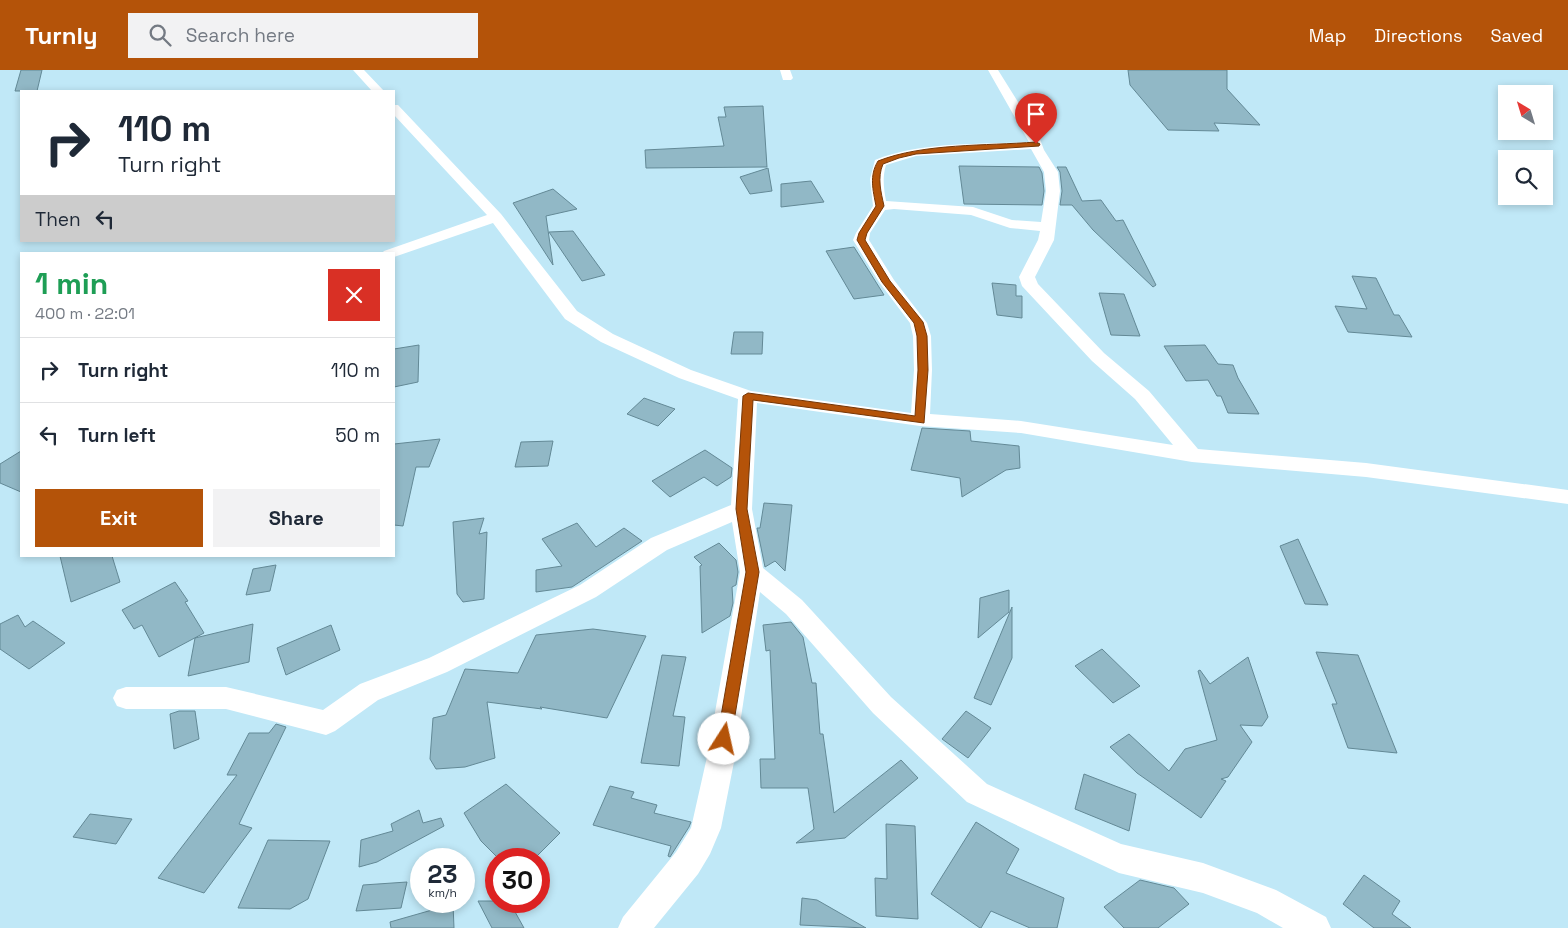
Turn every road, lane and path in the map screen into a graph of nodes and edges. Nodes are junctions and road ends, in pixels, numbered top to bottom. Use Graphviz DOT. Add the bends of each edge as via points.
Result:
graph roads {
  1 [pos="358,70"];
  2 [pos="993,70"];
  3 [pos="377,90"];
  4 [pos="395,109"];
  5 [pos="1036,144"];
  6 [pos="880,206"];
  7 [pos="496,217"];
  8 [pos="1048,227"];
  9 [pos="395,252"];
  10 [pos="748,396"];
  11 [pos="920,420"];
  12 [pos="1192,455"];
  13 [pos="1568,498"];
  14 [pos="741,509"];
  15 [pos="752,572"];
  16 [pos="126,698"];
  17 [pos="634,928"];
  18 [pos="1315,928"];
  1 -- 3 [label="street"];
  2 -- 5 [label="street"];
  4 -- 7 [label="street"];
  5 -- 6 [label="street" via="916,152 880,162 876,188"];
  5 -- 8 [label="street" via="1051,172 1053,191"];
  6 -- 8 [label="street" via="973,211 1010,224"];
  6 -- 11 [label="street" via="861,240 887,282 918,322 922,336 923,370"];
  7 -- 9 [label="street"];
  7 -- 10 [label="street" via="571,315 607,338 685,374"];
  8 -- 12 [label="street" via="1046,240 1027,277 1030,286 1098,358 1142,395"];
  10 -- 11 [label="street"];
  10 -- 14 [label="street"];
  11 -- 12 [label="street" via="1021,427"];
  12 -- 13 [label="street" via="1366,470"];
  14 -- 15 [label="street"];
  14 -- 16 [label="street" via="658,544 588,591 438,665 369,692 326,723 226,698"];
  15 -- 17 [label="street" via="706,828 687,863"];
  15 -- 18 [label="street" via="794,607 882,705 977,794 1119,858 1203,878 1265,901"];
}
